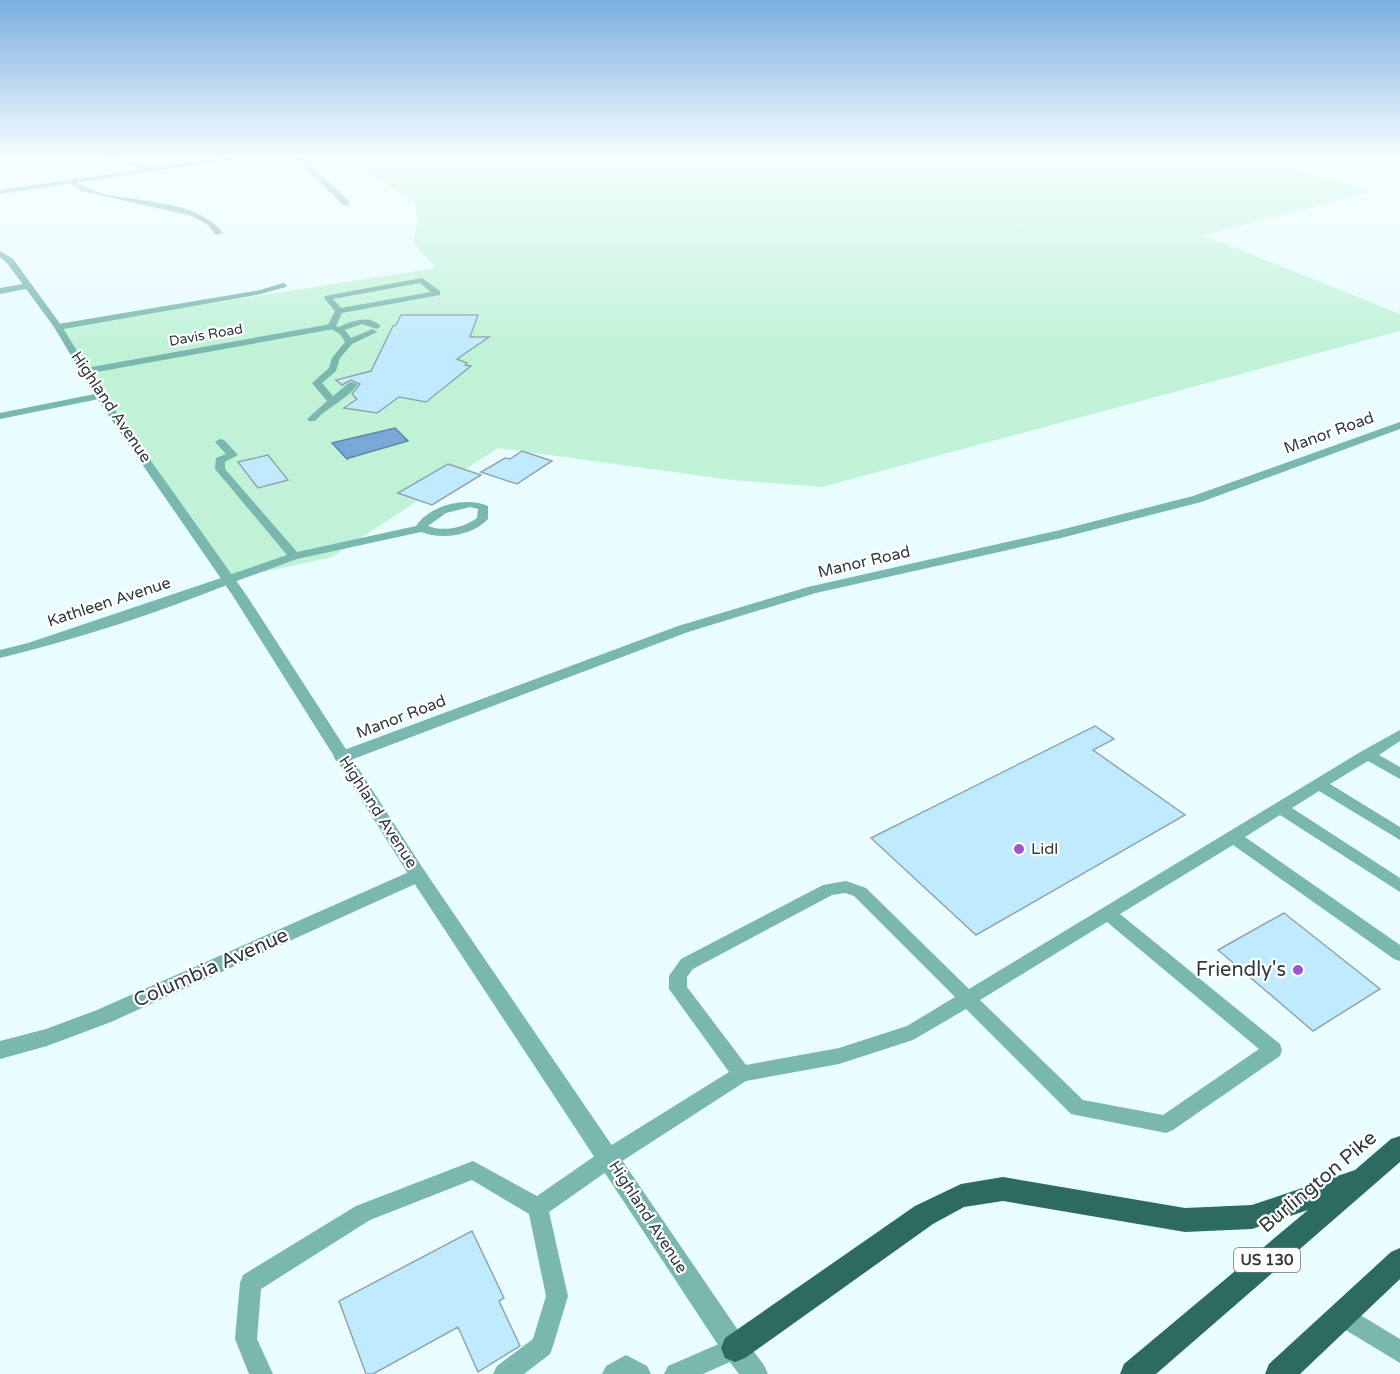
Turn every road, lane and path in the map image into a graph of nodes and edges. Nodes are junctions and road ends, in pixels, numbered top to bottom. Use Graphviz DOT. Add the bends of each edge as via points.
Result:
graph roads {
  1 [pos="208,222"];
  2 [pos="219,233"];
  3 [pos="0,253"];
  4 [pos="283,285"];
  5 [pos="28,286"];
  6 [pos="0,291"];
  7 [pos="339,311"];
  8 [pos="58,327"];
  9 [pos="334,328"];
  10 [pos="349,342"];
  11 [pos="87,371"];
  12 [pos="353,384"];
  13 [pos="100,396"];
  14 [pos="331,399"];
  15 [pos="0,416"];
  16 [pos="312,419"];
  17 [pos="1400,425"];
  18 [pos="220,442"];
  19 [pos="422,528"];
  20 [pos="294,556"];
  21 [pos="227,580"];
  22 [pos="0,654"];
  23 [pos="1400,735"];
  24 [pos="1367,754"];
  25 [pos="342,757"];
  26 [pos="1400,774"];
  27 [pos="1319,784"];
  28 [pos="1280,808"];
  29 [pos="1400,834"];
  30 [pos="1233,837"];
  31 [pos="418,875"];
  32 [pos="1400,886"];
  33 [pos="1108,914"];
  34 [pos="1400,954"];
  35 [pos="967,1000"];
  36 [pos="0,1050"];
  37 [pos="742,1074"];
  38 [pos="1400,1147"];
  39 [pos="609,1158"];
  40 [pos="1362,1179"];
  41 [pos="538,1208"];
  42 [pos="1400,1261"];
  43 [pos="1342,1315"];
  44 [pos="735,1348"];
  45 [pos="1400,1352"];
  46 [pos="261,1374"];
  47 [pos="505,1374"];
  48 [pos="614,1374"];
  49 [pos="639,1374"];
  50 [pos="676,1374"];
  51 [pos="755,1374"];
  52 [pos="1134,1374"];
  53 [pos="1279,1374"];
  1 -- 2 [label="lane"];
  3 -- 5 [label="street, Highland Avenue"];
  4 -- 8 [label="lane, Davis Road" via="248,295"];
  5 -- 6 [label="street"];
  5 -- 8 [label="street, Highland Avenue"];
  7 -- 7 [label="lane" via="328,297 422,280 437,293"];
  7 -- 9 [label="lane"];
  8 -- 11 [label="street, Highland Avenue"];
  9 -- 10 [label="lane" via="343,332"];
  9 -- 10 [label="lane" via="371,322 375,329"];
  9 -- 11 [label="street, Davis Road"];
  10 -- 14 [label="lane" via="336,358 336,371 317,383"];
  11 -- 13 [label="street, Highland Avenue"];
  12 -- 14 [label="lane"];
  13 -- 15 [label="street"];
  13 -- 21 [label="street, Highland Avenue"];
  14 -- 16 [label="lane"];
  17 -- 25 [label="street, Manor Road" via="1197,498 1061,534 813,590 683,629"];
  18 -- 20 [label="lane" via="233,455 220,460 220,469"];
  19 -- 19 [label="lane" via="438,532 466,528 482,519 484,508 448,508 426,520"];
  19 -- 20 [label="lane"];
  20 -- 21 [label="lane"];
  21 -- 22 [label="street, Kathleen Avenue"];
  21 -- 25 [label="street, Highland Avenue"];
  23 -- 24 [label="lane"];
  24 -- 26 [label="lane"];
  24 -- 27 [label="lane"];
  25 -- 31 [label="street, Highland Avenue"];
  27 -- 28 [label="lane"];
  27 -- 29 [label="lane"];
  28 -- 30 [label="lane"];
  28 -- 32 [label="lane"];
  30 -- 33 [label="lane"];
  30 -- 34 [label="lane"];
  31 -- 36 [label="street, Columbia Avenue" via="104,1016"];
  31 -- 39 [label="street, Highland Avenue"];
  33 -- 35 [label="lane"];
  33 -- 35 [label="lane" via="1273,1050 1166,1124 1078,1108"];
  35 -- 37 [label="lane" via="913,1032 839,1056"];
  35 -- 37 [label="lane" via="860,892 846,887 829,889 687,964 678,976 678,989"];
  37 -- 39 [label="lane"];
  38 -- 40 [label="highway, Burlington Pike / US 130"];
  39 -- 41 [label="lane"];
  39 -- 44 [label="street, Highland Avenue"];
  40 -- 44 [label="highway" via="1252,1217 1185,1220 1004,1189 961,1196 924,1215"];
  40 -- 52 [label="highway, Burlington Pike / US 130"];
  41 -- 46 [label="lane" via="473,1170 363,1214 251,1283 246,1339"];
  41 -- 47 [label="lane" via="557,1296 542,1346"];
  42 -- 43 [label="highway"];
  43 -- 45 [label="lane"];
  43 -- 53 [label="highway"];
  44 -- 50 [label="lane"];
  44 -- 51 [label="street, Highland Avenue"];
  48 -- 49 [label="lane" via="626,1367"];
}
